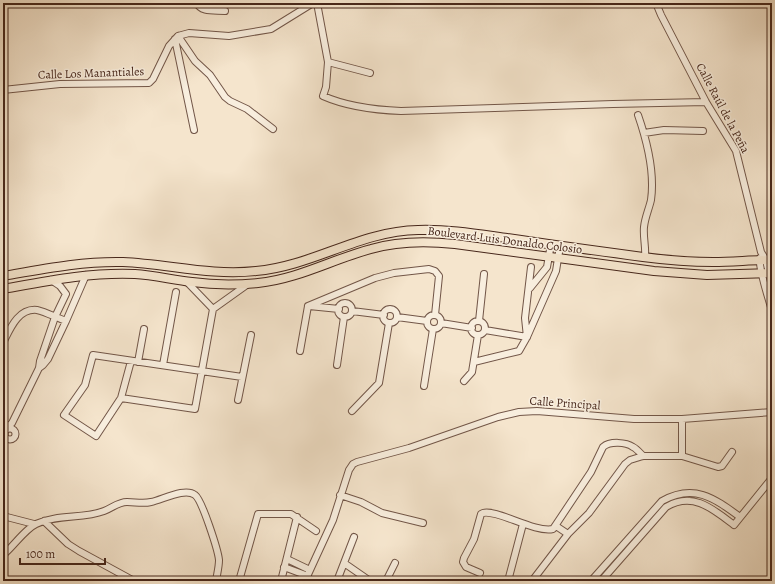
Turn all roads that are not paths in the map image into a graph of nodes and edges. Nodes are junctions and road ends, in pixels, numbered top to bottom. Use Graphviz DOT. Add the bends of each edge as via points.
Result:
graph roads {
  1 [pos="197,3"];
  2 [pos="313,3"];
  3 [pos="317,3"];
  4 [pos="656,3"];
  5 [pos="225,11"];
  6 [pos="177,38"];
  7 [pos="328,62"];
  8 [pos="370,74"];
  9 [pos="3,90"];
  10 [pos="706,102"];
  11 [pos="638,115"];
  12 [pos="273,129"];
  13 [pos="194,130"];
  14 [pos="703,131"];
  15 [pos="644,134"];
  16 [pos="551,244"];
  17 [pos="560,246"];
  18 [pos="549,257"];
  19 [pos="645,257"];
  20 [pos="558,258"];
  21 [pos="765,258"];
  22 [pos="532,267"];
  23 [pos="768,273"];
  24 [pos="484,274"];
  25 [pos="86,275"];
  26 [pos="3,276"];
  27 [pos="51,280"];
  28 [pos="187,282"];
  29 [pos="250,283"];
  30 [pos="772,288"];
  31 [pos="3,289"];
  32 [pos="530,289"];
  33 [pos="176,292"];
  34 [pos="66,294"];
  35 [pos="76,299"];
  36 [pos="308,306"];
  37 [pos="213,309"];
  38 [pos="339,309"];
  39 [pos="352,311"];
  40 [pos="772,311"];
  41 [pos="384,315"];
  42 [pos="435,315"];
  43 [pos="55,317"];
  44 [pos="344,317"];
  45 [pos="397,317"];
  46 [pos="66,321"];
  47 [pos="427,321"];
  48 [pos="479,321"];
  49 [pos="389,323"];
  50 [pos="441,323"];
  51 [pos="472,328"];
  52 [pos="433,329"];
  53 [pos="144,330"];
  54 [pos="485,330"];
  55 [pos="251,335"];
  56 [pos="478,335"];
  57 [pos="527,337"];
  58 [pos="3,343"];
  59 [pos="300,351"];
  60 [pos="131,361"];
  61 [pos="138,362"];
  62 [pos="474,362"];
  63 [pos="163,365"];
  64 [pos="337,365"];
  65 [pos="39,368"];
  66 [pos="203,371"];
  67 [pos="242,376"];
  68 [pos="464,381"];
  69 [pos="424,386"];
  70 [pos="121,398"];
  71 [pos="238,400"];
  72 [pos="352,411"];
  73 [pos="772,412"];
  74 [pos="682,419"];
  75 [pos="5,430"];
  76 [pos="732,452"];
  77 [pos="643,456"];
  78 [pos="682,456"];
  79 [pos="772,478"];
  80 [pos="340,496"];
  81 [pos="715,499"];
  82 [pos="710,507"];
  83 [pos="732,511"];
  84 [pos="3,516"];
  85 [pos="297,517"];
  86 [pos="740,517"];
  87 [pos="726,519"];
  88 [pos="44,521"];
  89 [pos="423,523"];
  90 [pos="34,524"];
  91 [pos="523,524"];
  92 [pos="556,526"];
  93 [pos="316,531"];
  94 [pos="568,534"];
  95 [pos="354,537"];
  96 [pos="3,555"];
  97 [pos="287,559"];
  98 [pos="344,563"];
  99 [pos="395,563"];
  100 [pos="284,567"];
  101 [pos="600,570"];
  102 [pos="480,573"];
  103 [pos="606,575"];
  104 [pos="308,576"];
  105 [pos="134,581"];
  106 [pos="216,581"];
  107 [pos="239,581"];
  108 [pos="281,581"];
  109 [pos="337,581"];
  110 [pos="370,581"];
  111 [pos="386,581"];
  112 [pos="508,581"];
  113 [pos="532,581"];
  114 [pos="591,581"];
  115 [pos="601,581"];
  1 -- 5 [label="street" via="204,10"];
  2 -- 6 [label="street" via="264,31 229,36 190,33"];
  3 -- 7 [label="street"];
  4 -- 10 [label="street, Calle Raúl de la Peña"];
  6 -- 9 [label="street, Calle Los Manantiales" via="169,46 153,80 149,83 60,84"];
  6 -- 12 [label="street" via="225,96"];
  6 -- 13 [label="street"];
  7 -- 8 [label="street"];
  7 -- 10 [label="street" via="323,96 351,105 386,110"];
  10 -- 21 [label="street, Calle Raúl de la Peña" via="736,151"];
  11 -- 15 [label="street"];
  14 -- 15 [label="street" via="664,130"];
  15 -- 19 [label="street" via="652,192 644,229"];
  16 -- 17 [label="main road, Boulevard Luis Donaldo Colosio"];
  16 -- 18 [label="street"];
  16 -- 26 [label="main road, Boulevard Luis Donaldo Colosio" via="458,232 418,230 376,235 307,260 258,271 235,273 101,262"];
  17 -- 19 [label="main road, Boulevard Luis Donaldo Colosio"];
  17 -- 20 [label="street"];
  18 -- 20 [label="main road, Boulevard Luis Donaldo Colosio"];
  18 -- 29 [label="main road, Boulevard Luis Donaldo Colosio" via="455,244 414,242 371,249 280,280"];
  18 -- 32 [label="street" via="548,267"];
  19 -- 21 [label="main road, Boulevard Luis Donaldo Colosio" via="714,262"];
  20 -- 23 [label="main road, Boulevard Luis Donaldo Colosio" via="654,271 707,275"];
  20 -- 57 [label="street" via="556,271"];
  21 -- 23 [label="street, Calle Raúl de la Peña"];
  22 -- 32 [label="street"];
  23 -- 30 [label="street"];
  23 -- 40 [label="street"];
  24 -- 48 [label="street"];
  25 -- 27 [label="main road, Boulevard Luis Donaldo Colosio"];
  25 -- 28 [label="main road, Boulevard Luis Donaldo Colosio" via="137,274"];
  25 -- 35 [label="street"];
  27 -- 31 [label="main road, Boulevard Luis Donaldo Colosio"];
  27 -- 34 [label="street"];
  28 -- 29 [label="main road, Boulevard Luis Donaldo Colosio" via="234,285"];
  28 -- 37 [label="street"];
  29 -- 37 [label="street"];
  32 -- 57 [label="street" via="525,318"];
  33 -- 63 [label="street"];
  34 -- 35 [label="street"];
  34 -- 43 [label="street"];
  35 -- 46 [label="street"];
  36 -- 38 [label="street"];
  36 -- 42 [label="street" via="375,278 429,269 439,276"];
  36 -- 59 [label="street"];
  37 -- 66 [label="street"];
  38 -- 39 [label="street" via="341,305 346,304"];
  38 -- 44 [label="street" via="339,313"];
  39 -- 41 [label="street"];
  39 -- 44 [label="street"];
  41 -- 45 [label="street" via="391,309"];
  41 -- 49 [label="street" via="384,319"];
  42 -- 47 [label="street" via="430,316"];
  42 -- 50 [label="street" via="440,318"];
  43 -- 46 [label="street"];
  43 -- 58 [label="street" via="36,310 23,313 18,316"];
  43 -- 65 [label="street"];
  44 -- 64 [label="street"];
  45 -- 47 [label="street"];
  45 -- 49 [label="street"];
  46 -- 65 [label="street" via="46,363"];
  47 -- 52 [label="street" via="428,326"];
  48 -- 51 [label="street" via="474,323"];
  48 -- 54 [label="street" via="484,324"];
  49 -- 72 [label="street" via="379,383"];
  50 -- 51 [label="street"];
  50 -- 52 [label="street" via="438,328"];
  51 -- 56 [label="street"];
  52 -- 69 [label="street"];
  53 -- 61 [label="street"];
  54 -- 56 [label="street"];
  54 -- 57 [label="street"];
  55 -- 67 [label="street"];
  56 -- 62 [label="street"];
  57 -- 62 [label="street" via="517,352"];
  60 -- 61 [label="street"];
  60 -- 70 [label="street"];
  60 -- 70 [label="street" via="93,355 85,385 64,415 96,436"];
  61 -- 63 [label="street"];
  62 -- 68 [label="street" via="471,375"];
  63 -- 66 [label="street"];
  65 -- 75 [label="street" via="12,423"];
  66 -- 67 [label="street"];
  66 -- 70 [label="street" via="195,409"];
  67 -- 71 [label="street"];
  73 -- 74 [label="street, Calle Principal"];
  74 -- 78 [label="street"];
  74 -- 80 [label="street, Calle Principal" via="634,419 537,411 509,414 408,448 357,462 349,470"];
  76 -- 78 [label="street" via="722,466 718,467"];
  77 -- 78 [label="street"];
  77 -- 92 [label="street" via="629,445 605,445"];
  77 -- 94 [label="street" via="625,464 592,509"];
  79 -- 86 [label="street"];
  80 -- 89 [label="street" via="361,502 382,513"];
  80 -- 104 [label="street, Calle Principal" via="333,520"];
  81 -- 82 [label="street"];
  81 -- 83 [label="street"];
  81 -- 101 [label="street" via="694,493 671,496 662,501"];
  82 -- 87 [label="street"];
  82 -- 103 [label="street" via="697,502 680,501 666,507"];
  83 -- 86 [label="street"];
  83 -- 87 [label="street"];
  84 -- 90 [label="street"];
  85 -- 93 [label="street"];
  85 -- 97 [label="street"];
  85 -- 107 [label="street" via="291,514 258,514"];
  86 -- 87 [label="street" via="734,525"];
  88 -- 90 [label="street"];
  88 -- 105 [label="street" via="68,544"];
  88 -- 106 [label="street" via="97,513 121,503 149,503 182,492 195,494 205,513 218,554"];
  90 -- 96 [label="street"];
  91 -- 92 [label="street" via="548,530"];
  91 -- 102 [label="street" via="486,512 481,514 474,539 463,562 466,567"];
  91 -- 112 [label="street"];
  92 -- 94 [label="street"];
  94 -- 113 [label="street"];
  95 -- 98 [label="street"];
  97 -- 100 [label="street"];
  97 -- 104 [label="street"];
  98 -- 109 [label="street"];
  98 -- 110 [label="street"];
  99 -- 111 [label="street"];
  100 -- 104 [label="street"];
  100 -- 108 [label="street"];
  101 -- 103 [label="street"];
  101 -- 114 [label="street"];
  103 -- 115 [label="street"];
}
